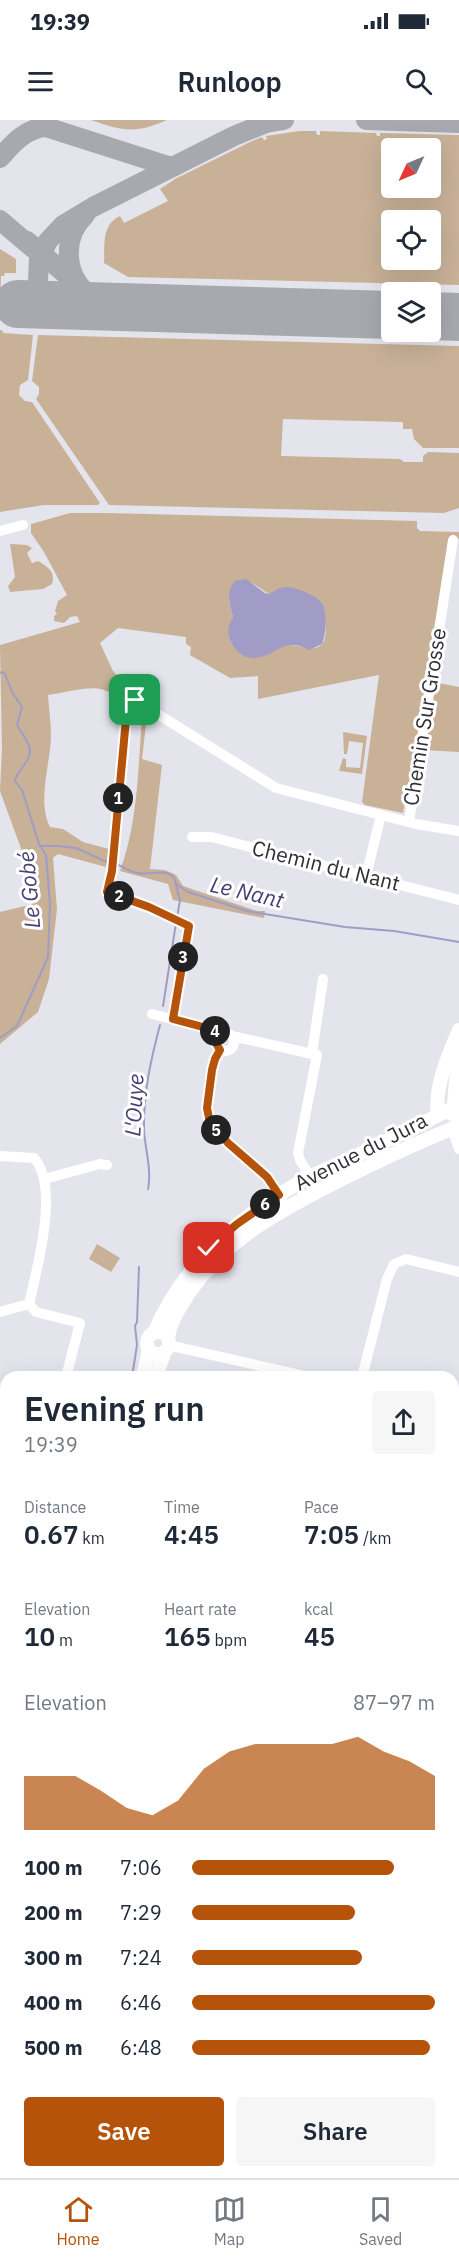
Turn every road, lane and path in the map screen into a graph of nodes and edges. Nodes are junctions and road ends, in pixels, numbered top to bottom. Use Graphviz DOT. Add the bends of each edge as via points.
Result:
graph roads {
  1 [pos="23,525"];
  2 [pos="0,531"];
  3 [pos="453,540"];
  4 [pos="381,815"];
  5 [pos="409,822"];
  6 [pos="459,831"];
  7 [pos="192,837"];
  8 [pos="366,876"];
  9 [pos="459,900"];
  10 [pos="322,979"];
  11 [pos="153,1014"];
  12 [pos="173,1019"];
  13 [pos="459,1030"];
  14 [pos="219,1035"];
  15 [pos="232,1036"];
  16 [pos="459,1048"];
  17 [pos="220,1050"];
  18 [pos="314,1054"];
  19 [pos="456,1106"];
  20 [pos="438,1113"];
  21 [pos="455,1127"];
  22 [pos="459,1149"];
  23 [pos="0,1156"];
  24 [pos="107,1165"];
  25 [pos="310,1177"];
  26 [pos="44,1179"];
  27 [pos="319,1191"];
  28 [pos="283,1201"];
  29 [pos="459,1272"];
  30 [pos="28,1304"];
  31 [pos="0,1311"];
  32 [pos="154,1333"];
  33 [pos="167,1345"];
  34 [pos="149,1349"];
  35 [pos="68,1371"];
  36 [pos="144,1371"];
  37 [pos="158,1371"];
  38 [pos="282,1371"];
  39 [pos="364,1371"];
  1 -- 2 [label="street"];
  3 -- 5 [label="street, Chemin Sur Grosse"];
  4 -- 5 [label="street"];
  4 -- 8 [label="street"];
  4 -- 12 [label="street" via="267,784 136,701 126,719 107,892 189,926"];
  5 -- 6 [label="street"];
  7 -- 8 [label="street, Chemin du Nant" via="211,837"];
  8 -- 9 [label="street, Chemin du Nant"];
  10 -- 18 [label="street"];
  11 -- 12 [label="street"];
  12 -- 14 [label="street" via="214,1030"];
  13 -- 20 [label="main road" via="448,1055"];
  14 -- 15 [label="street"];
  14 -- 17 [label="street" via="216,1043"];
  15 -- 17 [label="street" via="231,1049"];
  15 -- 18 [label="street"];
  16 -- 19 [label="main road"];
  17 -- 28 [label="street" via="212,1070 209,1118 228,1143 267,1177"];
  18 -- 25 [label="street" via="298,1153"];
  19 -- 20 [label="main road, Avenue du Jura"];
  19 -- 21 [label="main road"];
  20 -- 25 [label="main road, Avenue du Jura"];
  21 -- 22 [label="street"];
  21 -- 27 [label="main road, Avenue du Jura"];
  23 -- 26 [label="street" via="34,1158"];
  24 -- 26 [label="street"];
  25 -- 27 [label="street"];
  25 -- 28 [label="main road, Avenue du Jura"];
  26 -- 30 [label="street" via="46,1207"];
  27 -- 28 [label="main road, Avenue du Jura"];
  28 -- 32 [label="main road, Avenue du Jura" via="237,1224 203,1255 176,1291"];
  28 -- 33 [label="main road, Avenue du Jura" via="217,1258 180,1306"];
  29 -- 39 [label="street" via="406,1259 394,1264"];
  30 -- 31 [label="street"];
  30 -- 35 [label="street" via="46,1316 80,1323"];
  32 -- 33 [label="main road" via="162,1333"];
  32 -- 34 [label="main road" via="148,1339"];
  33 -- 34 [label="main road" via="155,1353"];
  33 -- 37 [label="main road, Avenue du Jura"];
  33 -- 38 [label="street"];
  34 -- 36 [label="main road"];
}
